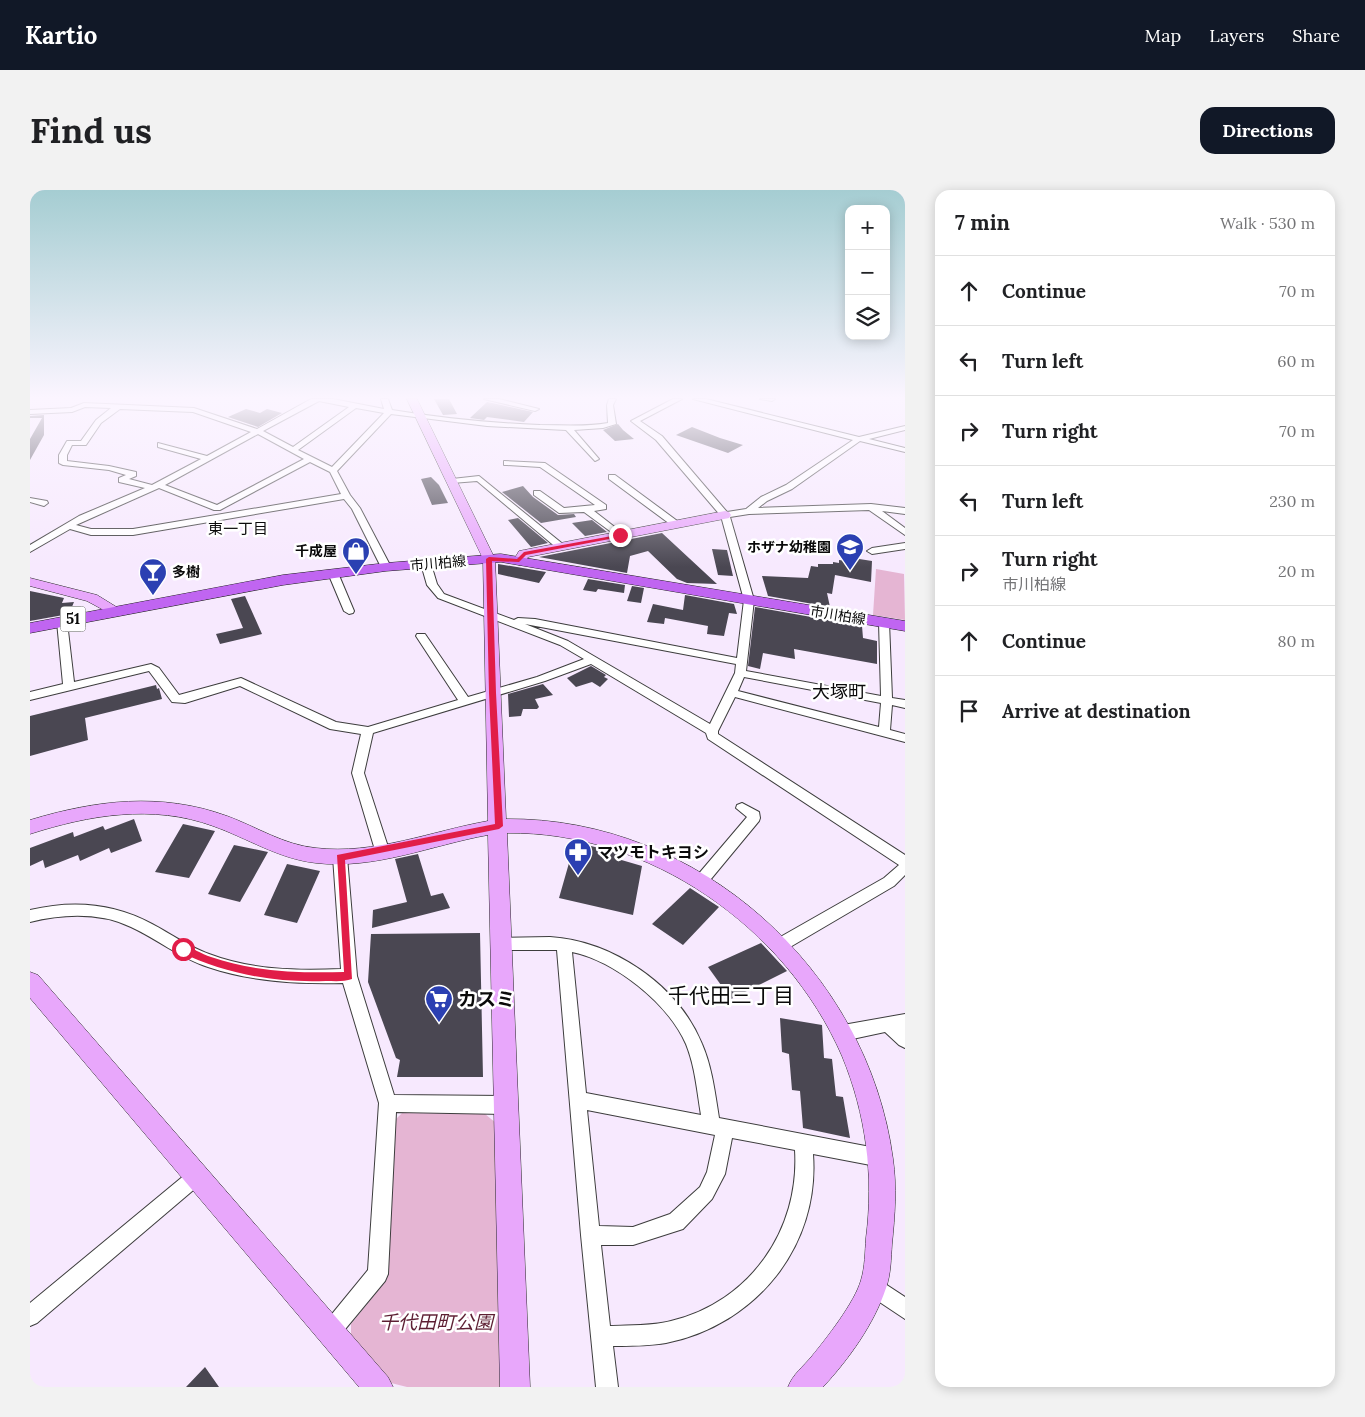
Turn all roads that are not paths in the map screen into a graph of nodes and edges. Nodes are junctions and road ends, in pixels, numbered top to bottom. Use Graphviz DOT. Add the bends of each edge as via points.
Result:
graph roads {
  1 [pos="63,455"];
  2 [pos="196,455"];
  3 [pos="213,455"];
  4 [pos="302,455"];
  5 [pos="348,455"];
  6 [pos="439,455"];
  7 [pos="591,455"];
  8 [pos="673,455"];
  9 [pos="837,455"];
  10 [pos="207,458"];
  11 [pos="310,459"];
  12 [pos="595,459"];
  13 [pos="507,463"];
  14 [pos="332,471"];
  15 [pos="612,477"];
  16 [pos="452,481"];
  17 [pos="155,487"];
  18 [pos="536,492"];
  19 [pos="346,496"];
  20 [pos="30,500"];
  21 [pos="44,503"];
  22 [pos="870,507"];
  23 [pos="586,509"];
  24 [pos="749,510"];
  25 [pos="905,511"];
  26 [pos="725,515"];
  27 [pos="676,525"];
  28 [pos="69,526"];
  29 [pos="905,532"];
  30 [pos="620,535"];
  31 [pos="905,546"];
  32 [pos="561,547"];
  33 [pos="30,549"];
  34 [pos="872,552"];
  35 [pos="489,559"];
  36 [pos="519,561"];
  37 [pos="426,564"];
  38 [pos="386,567"];
  39 [pos="333,573"];
  40 [pos="30,582"];
  41 [pos="749,600"];
  42 [pos="116,611"];
  43 [pos="349,611"];
  44 [pos="491,614"];
  45 [pos="509,621"];
  46 [pos="62,622"];
  47 [pos="884,622"];
  48 [pos="905,626"];
  49 [pos="32,627"];
  50 [pos="421,636"];
  51 [pos="592,660"];
  52 [pos="741,668"];
  53 [pos="69,686"];
  54 [pos="492,693"];
  55 [pos="732,693"];
  56 [pos="30,696"];
  57 [pos="887,701"];
  58 [pos="465,702"];
  59 [pos="905,704"];
  60 [pos="368,731"];
  61 [pos="712,731"];
  62 [pos="884,732"];
  63 [pos="905,738"];
  64 [pos="742,808"];
  65 [pos="499,826"];
  66 [pos="30,827"];
  67 [pos="382,850"];
  68 [pos="340,857"];
  69 [pos="905,862"];
  70 [pos="905,867"];
  71 [pos="701,881"];
  72 [pos="30,916"];
  73 [pos="501,944"];
  74 [pos="564,945"];
  75 [pos="780,945"];
  76 [pos="349,976"];
  77 [pos="30,982"];
  78 [pos="905,1022"];
  79 [pos="888,1024"];
  80 [pos="843,1033"];
  81 [pos="905,1040"];
  82 [pos="578,1100"];
  83 [pos="388,1103"];
  84 [pos="505,1105"];
  85 [pos="718,1126"];
  86 [pos="803,1143"];
  87 [pos="881,1158"];
  88 [pos="198,1175"];
  89 [pos="590,1235"];
  90 [pos="873,1286"];
  91 [pos="905,1310"];
  92 [pos="30,1316"];
  93 [pos="330,1332"];
  94 [pos="601,1336"];
  95 [pos="378,1387"];
  96 [pos="515,1387"];
  97 [pos="607,1387"];
  98 [pos="803,1387"];
  1 -- 17 [label="street" via="63,463 133,474 122,480"];
  2 -- 10 [label="street"];
  3 -- 10 [label="street"];
  4 -- 11 [label="street"];
  5 -- 14 [label="street"];
  6 -- 16 [label="street"];
  7 -- 12 [label="street"];
  8 -- 26 [label="street"];
  9 -- 24 [label="street" via="797,483"];
  10 -- 17 [label="street"];
  11 -- 14 [label="street"];
  11 -- 17 [label="street" via="218,508"];
  13 -- 23 [label="street" via="542,464 603,507"];
  14 -- 19 [label="street"];
  15 -- 27 [label="street"];
  16 -- 32 [label="street" via="479,478"];
  16 -- 35 [label="street"];
  17 -- 28 [label="street"];
  18 -- 23 [label="street" via="562,511"];
  19 -- 28 [label="street" via="133,532 91,532"];
  19 -- 38 [label="street" via="356,508"];
  20 -- 21 [label="street"];
  22 -- 24 [label="street"];
  22 -- 25 [label="street"];
  22 -- 29 [label="street"];
  23 -- 30 [label="street"];
  24 -- 26 [label="street"];
  26 -- 27 [label="street"];
  26 -- 41 [label="street"];
  27 -- 30 [label="street"];
  28 -- 33 [label="street"];
  30 -- 32 [label="street"];
  31 -- 34 [label="street"];
  32 -- 36 [label="street" via="524,554"];
  35 -- 36 [label="main road, 市川柏線 / 51"];
  35 -- 37 [label="main road, 市川柏線 / 51"];
  35 -- 44 [label="street"];
  36 -- 41 [label="main road, 市川柏線 / 51"];
  37 -- 38 [label="main road, 市川柏線 / 51"];
  37 -- 44 [label="street" via="432,585 441,596"];
  38 -- 39 [label="main road, 市川柏線 / 51"];
  39 -- 42 [label="main road, 市川柏線 / 51"];
  39 -- 43 [label="street"];
  40 -- 42 [label="street" via="92,598"];
  41 -- 47 [label="main road, 市川柏線 / 51"];
  41 -- 52 [label="street"];
  42 -- 46 [label="main road, 市川柏線 / 51"];
  44 -- 45 [label="street"];
  44 -- 54 [label="street"];
  45 -- 51 [label="street" via="564,643"];
  45 -- 52 [label="street" via="535,622"];
  46 -- 49 [label="main road, 市川柏線 / 51"];
  46 -- 53 [label="street"];
  47 -- 48 [label="main road, 市川柏線 / 51"];
  47 -- 57 [label="street"];
  50 -- 58 [label="street"];
  51 -- 54 [label="street"];
  51 -- 61 [label="street"];
  52 -- 55 [label="street"];
  52 -- 57 [label="street"];
  53 -- 56 [label="street"];
  53 -- 60 [label="street" via="151,667 176,699 241,682 334,726"];
  54 -- 58 [label="street"];
  54 -- 65 [label="street"];
  55 -- 61 [label="street"];
  55 -- 62 [label="street"];
  57 -- 59 [label="street"];
  57 -- 62 [label="street"];
  58 -- 60 [label="street"];
  60 -- 67 [label="street" via="358,773"];
  61 -- 69 [label="street" via="712,736"];
  62 -- 63 [label="street"];
  64 -- 71 [label="street" via="754,818"];
  65 -- 67 [label="street"];
  65 -- 71 [label="street" via="549,830 621,844"];
  65 -- 73 [label="street"];
  66 -- 68 [label="street" via="92,811 159,806 218,820 292,851"];
  67 -- 68 [label="street"];
  68 -- 76 [label="street"];
  70 -- 75 [label="street" via="889,882"];
  71 -- 75 [label="street"];
  72 -- 76 [label="street" via="73,910 108,913 135,922 196,956 230,968 276,976"];
  73 -- 74 [label="street"];
  73 -- 84 [label="street"];
  74 -- 82 [label="street"];
  74 -- 85 [label="street" via="594,953 634,974 672,1010 690,1035"];
  75 -- 80 [label="street" via="813,984"];
  76 -- 83 [label="street"];
  77 -- 88 [label="street"];
  78 -- 79 [label="street"];
  79 -- 80 [label="street"];
  79 -- 81 [label="street"];
  80 -- 87 [label="street" via="863,1081"];
  82 -- 85 [label="street"];
  82 -- 89 [label="street"];
  83 -- 84 [label="street"];
  83 -- 93 [label="street" via="378,1274"];
  84 -- 96 [label="street"];
  85 -- 86 [label="street"];
  85 -- 89 [label="street" via="716,1174 706,1193 676,1222 634,1236"];
  86 -- 87 [label="street"];
  86 -- 94 [label="street" via="804,1187 795,1224 779,1257 761,1283 736,1304 709,1319 672,1332"];
  87 -- 90 [label="street" via="884,1209"];
  88 -- 92 [label="street"];
  88 -- 93 [label="street"];
  89 -- 94 [label="street"];
  90 -- 91 [label="street"];
  90 -- 98 [label="street" via="842,1344"];
  93 -- 95 [label="street"];
  94 -- 97 [label="street"];
}
